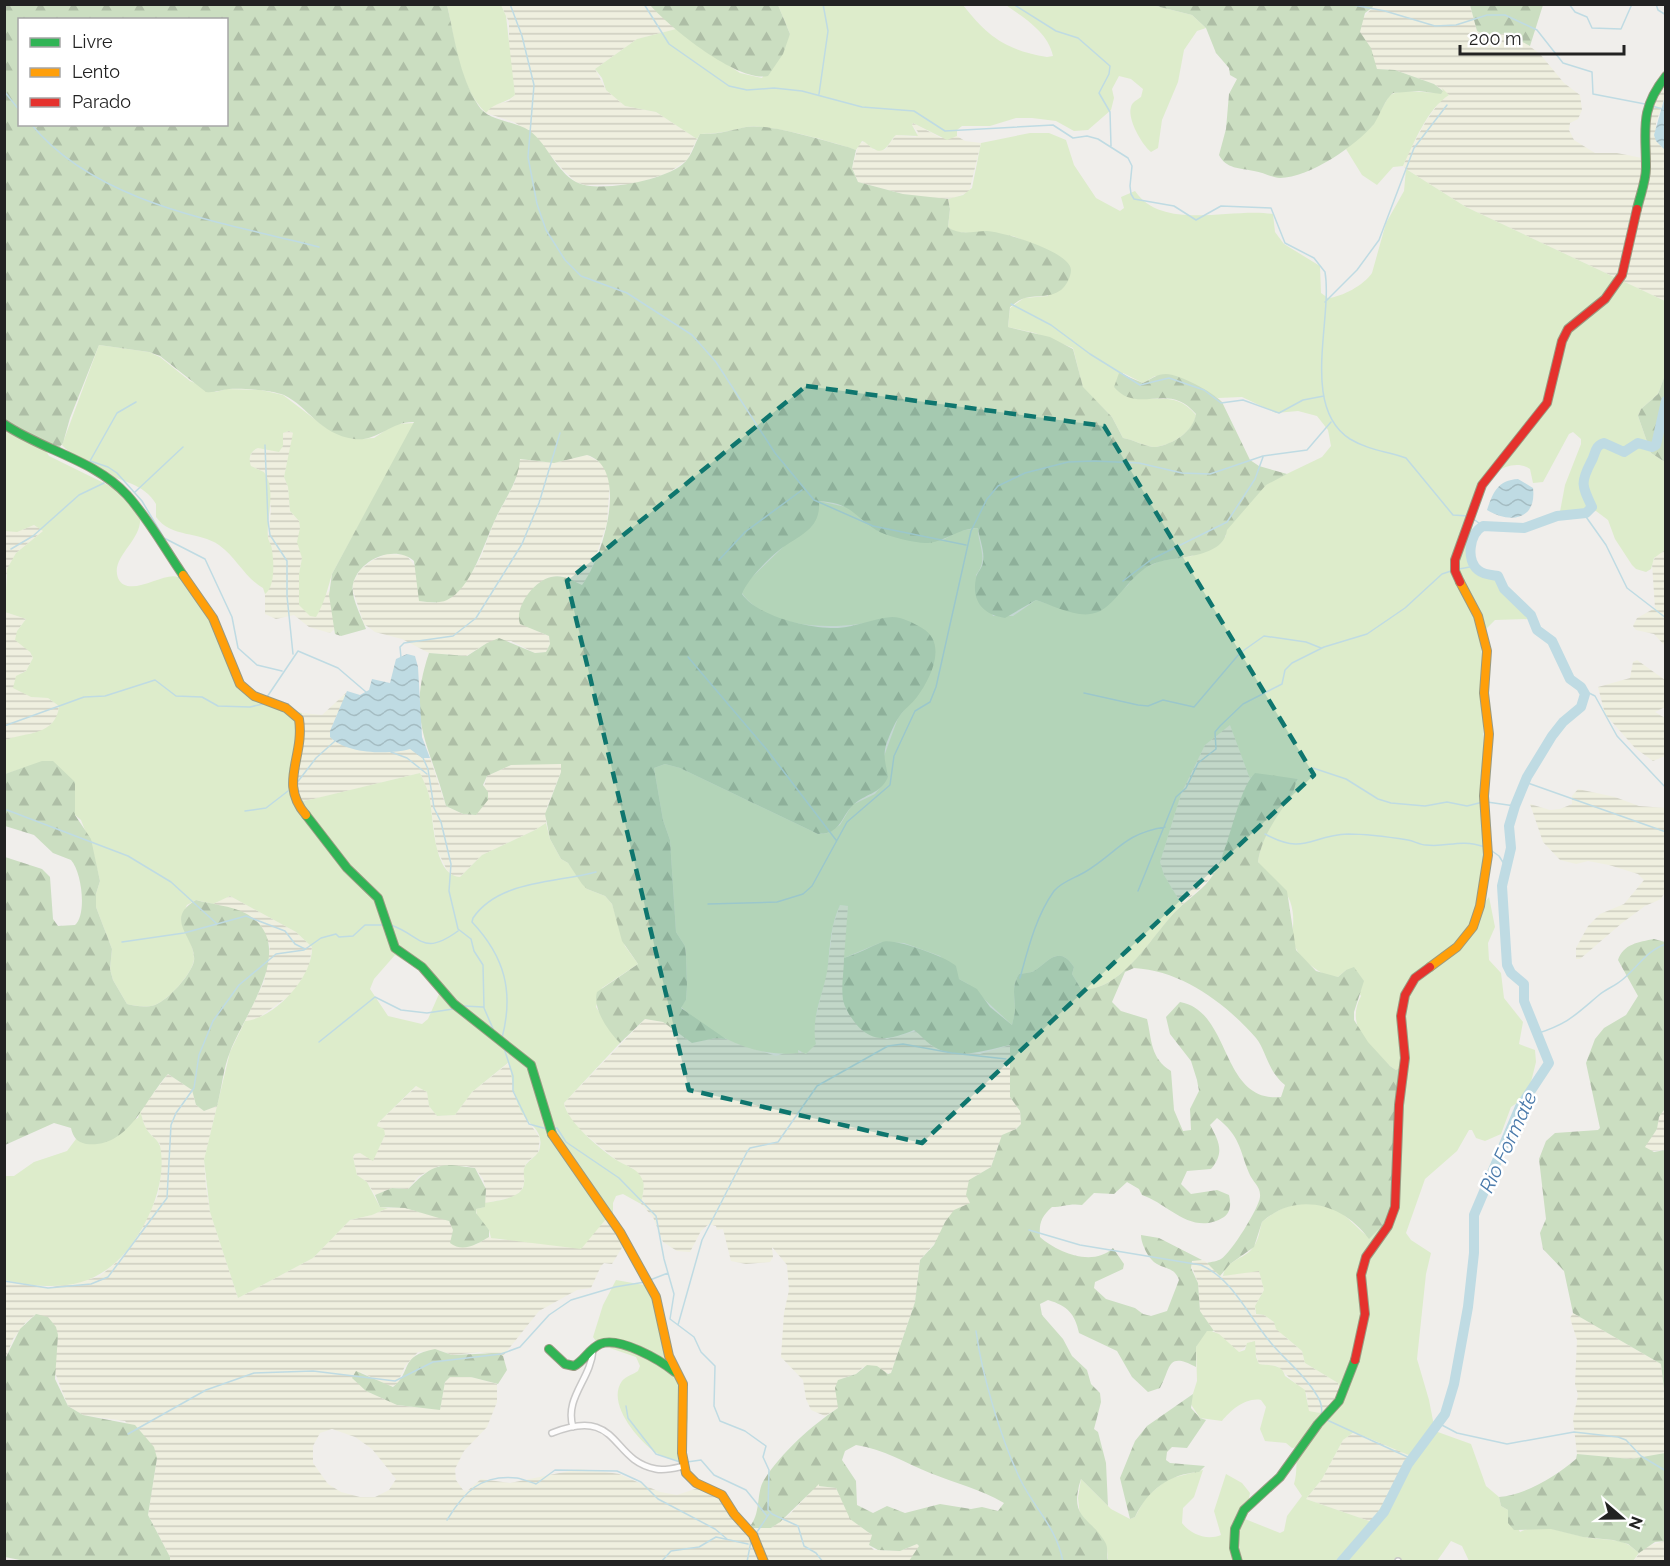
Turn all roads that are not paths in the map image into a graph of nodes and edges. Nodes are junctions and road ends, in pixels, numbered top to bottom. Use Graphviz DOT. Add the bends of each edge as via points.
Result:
graph roads {
  1 [pos="1665,76"];
  2 [pos="4,424"];
  3 [pos="549,1349"];
  4 [pos="593,1350"];
  5 [pos="681,1377"];
  6 [pos="573,1427"];
  7 [pos="552,1433"];
  8 [pos="684,1466"];
  9 [pos="764,1562"];
  10 [pos="1238,1562"];
  1 -- 10 [label="main road" via="1647,109 1642,140 1646,170 1622,275 1605,299 1568,329 1546,403 1482,484 1455,560 1455,571 1478,616 1487,651 1484,693 1489,734 1484,796 1488,855 1480,906 1473,927 1456,947 1415,978 1405,995 1401,1016 1405,1058 1395,1207 1388,1226 1366,1257 1361,1275 1365,1314 1352,1373 1339,1401 1280,1477 1244,1510 1235,1529"];
  2 -- 5 [label="main road" via="111,481 127,495 205,606 240,684 254,696 286,708 299,719 302,737 292,784 296,801 347,868 378,898 395,948 422,967 454,1004 531,1065 554,1140 620,1232 651,1288 669,1356"];
  3 -- 4 [label="main road" via="565,1364 574,1366"];
  4 -- 5 [label="main road" via="607,1343 644,1353"];
  4 -- 6 [label="street" via="585,1379 570,1404"];
  5 -- 8 [label="main road" via="685,1406"];
  6 -- 7 [label="street"];
  6 -- 8 [label="street" via="601,1428 636,1460 650,1467 663,1470"];
  8 -- 9 [label="main road" via="696,1483 722,1495 753,1535"];
}
